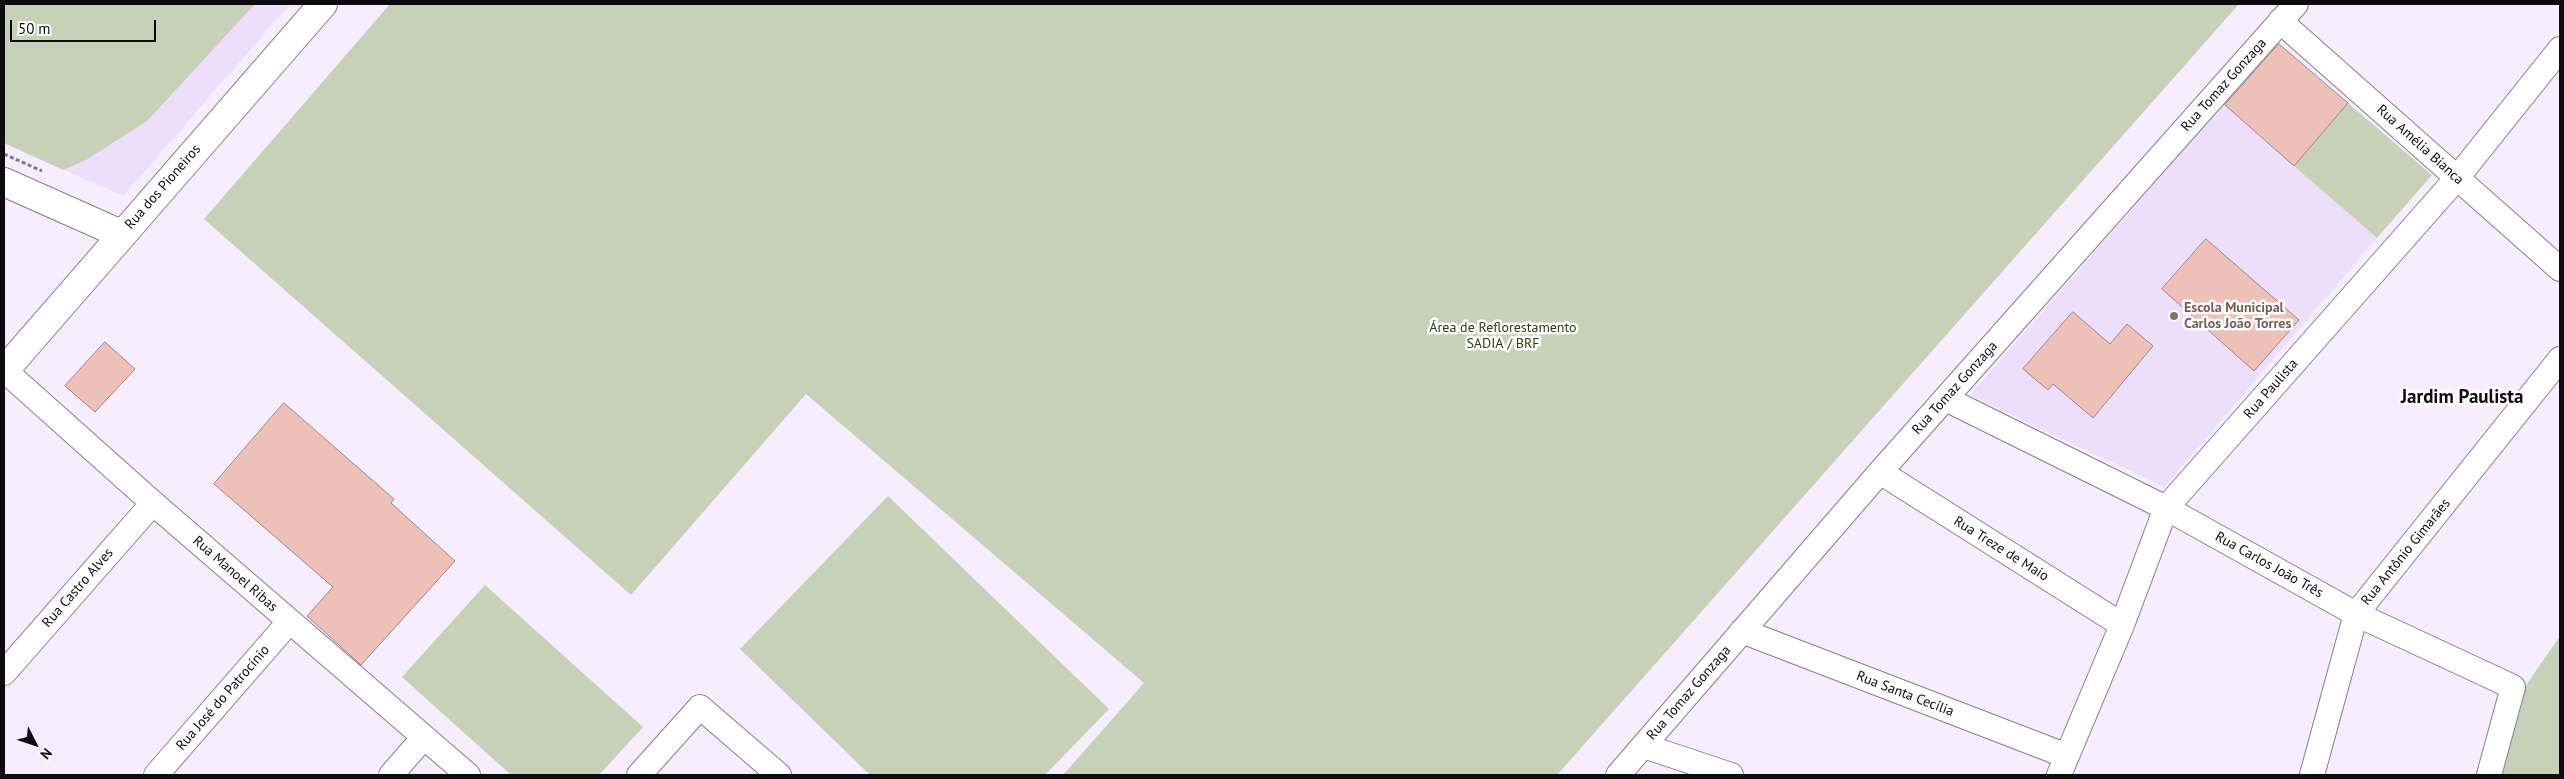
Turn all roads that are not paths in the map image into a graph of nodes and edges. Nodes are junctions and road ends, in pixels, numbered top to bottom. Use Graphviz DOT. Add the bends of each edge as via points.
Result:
graph roads {
  1 [pos="323,4"];
  2 [pos="2296,4"];
  3 [pos="2280,21"];
  4 [pos="2560,49"];
  5 [pos="2457,178"];
  6 [pos="4,182"];
  7 [pos="124,232"];
  8 [pos="2560,269"];
  9 [pos="2560,359"];
  10 [pos="4,370"];
  11 [pos="1946,398"];
  12 [pos="1880,472"];
  13 [pos="153,503"];
  14 [pos="2166,508"];
  15 [pos="2356,614"];
  16 [pos="290,621"];
  17 [pos="2122,625"];
  18 [pos="1742,631"];
  19 [pos="4,673"];
  20 [pos="424,737"];
  21 [pos="1644,746"];
  22 [pos="2063,766"];
  23 [pos="156,775"];
  24 [pos="391,775"];
  25 [pos="468,775"];
  26 [pos="639,775"];
  27 [pos="779,775"];
  28 [pos="1618,775"];
  29 [pos="1731,775"];
  30 [pos="2312,775"];
  31 [pos="2489,775"];
  1 -- 7 [label="main road, Rua dos Pioneiros"];
  2 -- 3 [label="street, Rua Tomaz Gonzaga"];
  3 -- 5 [label="street, Rua Amélia Bianca"];
  3 -- 11 [label="street, Rua Tomaz Gonzaga"];
  4 -- 5 [label="street, Rua Paulista"];
  5 -- 8 [label="street, Rua Amélia Bianca"];
  5 -- 14 [label="street, Rua Paulista"];
  6 -- 7 [label="main road"];
  7 -- 10 [label="main road, Rua dos Pioneiros"];
  9 -- 15 [label="street, Rua Antônio Gimarães"];
  10 -- 13 [label="street, Rua Manoel Ribas"];
  11 -- 12 [label="street, Rua Tomaz Gonzaga"];
  11 -- 14 [label="street, Rua Carlos João Três"];
  12 -- 17 [label="street, Rua Treze de Maio"];
  12 -- 18 [label="street, Rua Tomaz Gonzaga"];
  13 -- 16 [label="street, Rua Manoel Ribas"];
  13 -- 19 [label="street, Rua Castro Alves"];
  14 -- 15 [label="street, Rua Carlos João Três"];
  14 -- 17 [label="street, Rua Paulista"];
  15 -- 30 [label="street, Rua Antônio Gimarães"];
  15 -- 31 [label="street, Rua Carlos João Três" via="2513,687"];
  16 -- 20 [label="street, Rua Manoel Ribas"];
  16 -- 23 [label="street, Rua José do Patrocínio"];
  17 -- 22 [label="street, Rua Paulista"];
  18 -- 21 [label="street, Rua Tomaz Gonzaga"];
  18 -- 22 [label="street, Rua Santa Cecília"];
  20 -- 24 [label="street"];
  20 -- 25 [label="street, Rua Manoel Ribas"];
  21 -- 28 [label="street, Rua Tomaz Gonzaga"];
  21 -- 29 [label="street"];
  26 -- 27 [label="street" via="700,707"];
}
